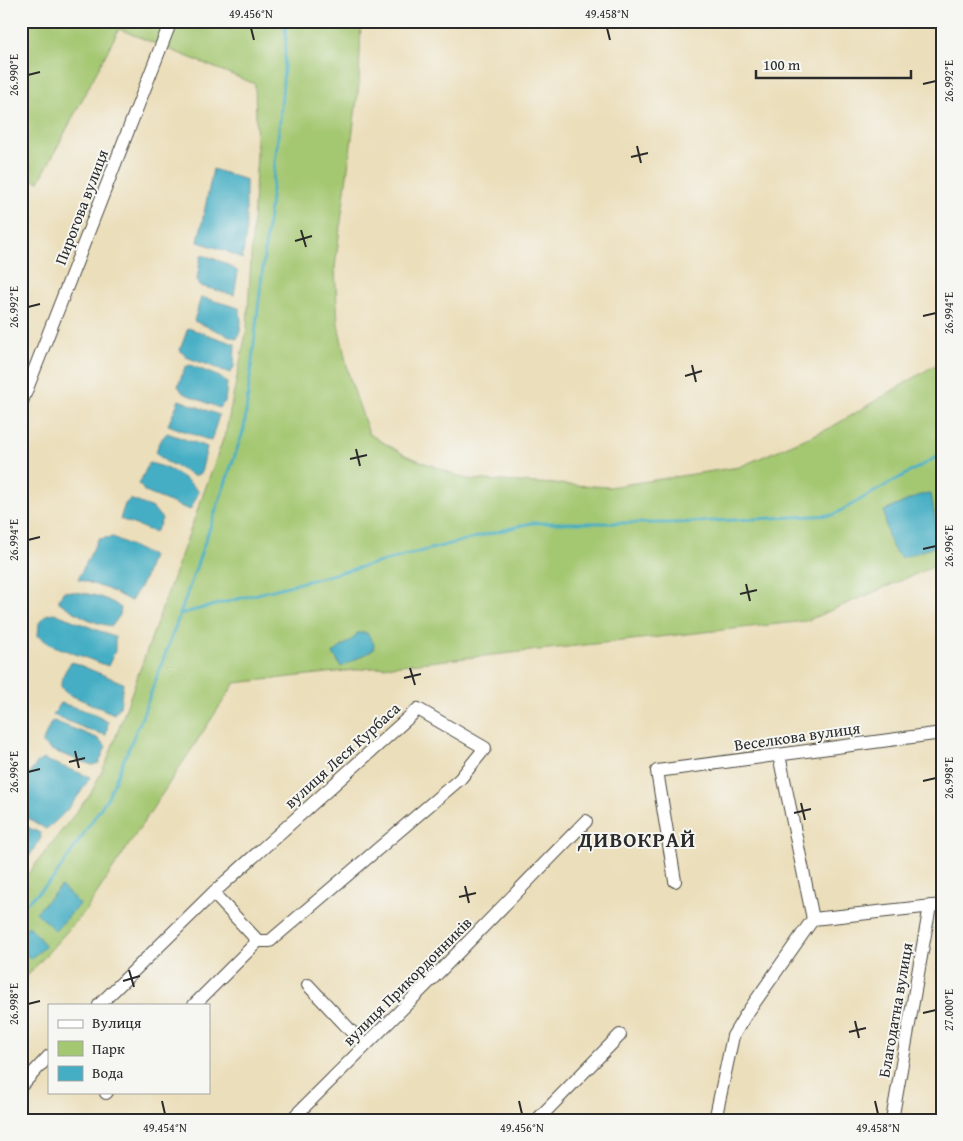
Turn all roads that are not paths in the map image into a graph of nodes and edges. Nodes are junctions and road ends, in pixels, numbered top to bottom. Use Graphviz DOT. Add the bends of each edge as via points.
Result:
graph roads {
  1 [pos="171,21"];
  2 [pos="21,404"];
  3 [pos="942,733"];
  4 [pos="779,755"];
  5 [pos="586,821"];
  6 [pos="675,881"];
  7 [pos="213,893"];
  8 [pos="936,905"];
  9 [pos="813,919"];
  10 [pos="258,941"];
  11 [pos="308,986"];
  12 [pos="100,1004"];
  13 [pos="195,1004"];
  14 [pos="620,1036"];
  15 [pos="365,1046"];
  16 [pos="48,1057"];
  17 [pos="21,1086"];
  18 [pos="292,1120"];
  19 [pos="537,1120"];
  20 [pos="715,1120"];
  21 [pos="892,1120"];
  1 -- 2 [label="street, Пирогова вулиця"];
  3 -- 4 [label="street, Веселкова вулиця"];
  4 -- 6 [label="street, Веселкова вулиця" via="657,771"];
  4 -- 9 [label="street"];
  5 -- 15 [label="street, вулиця Прикордонників"];
  7 -- 10 [label="street"];
  7 -- 10 [label="street, вулиця Леся Курбаса" via="418,709 485,748 460,779 278,935 270,941"];
  7 -- 12 [label="street, вулиця Леся Курбаса"];
  8 -- 9 [label="street"];
  8 -- 21 [label="street, Благодатна вулиця"];
  9 -- 20 [label="street" via="733,1036"];
  10 -- 13 [label="street, вулиця Леся Курбаса"];
  11 -- 15 [label="street"];
  14 -- 19 [label="street"];
  15 -- 18 [label="street, вулиця Прикордонників"];
  16 -- 17 [label="street"];
}
